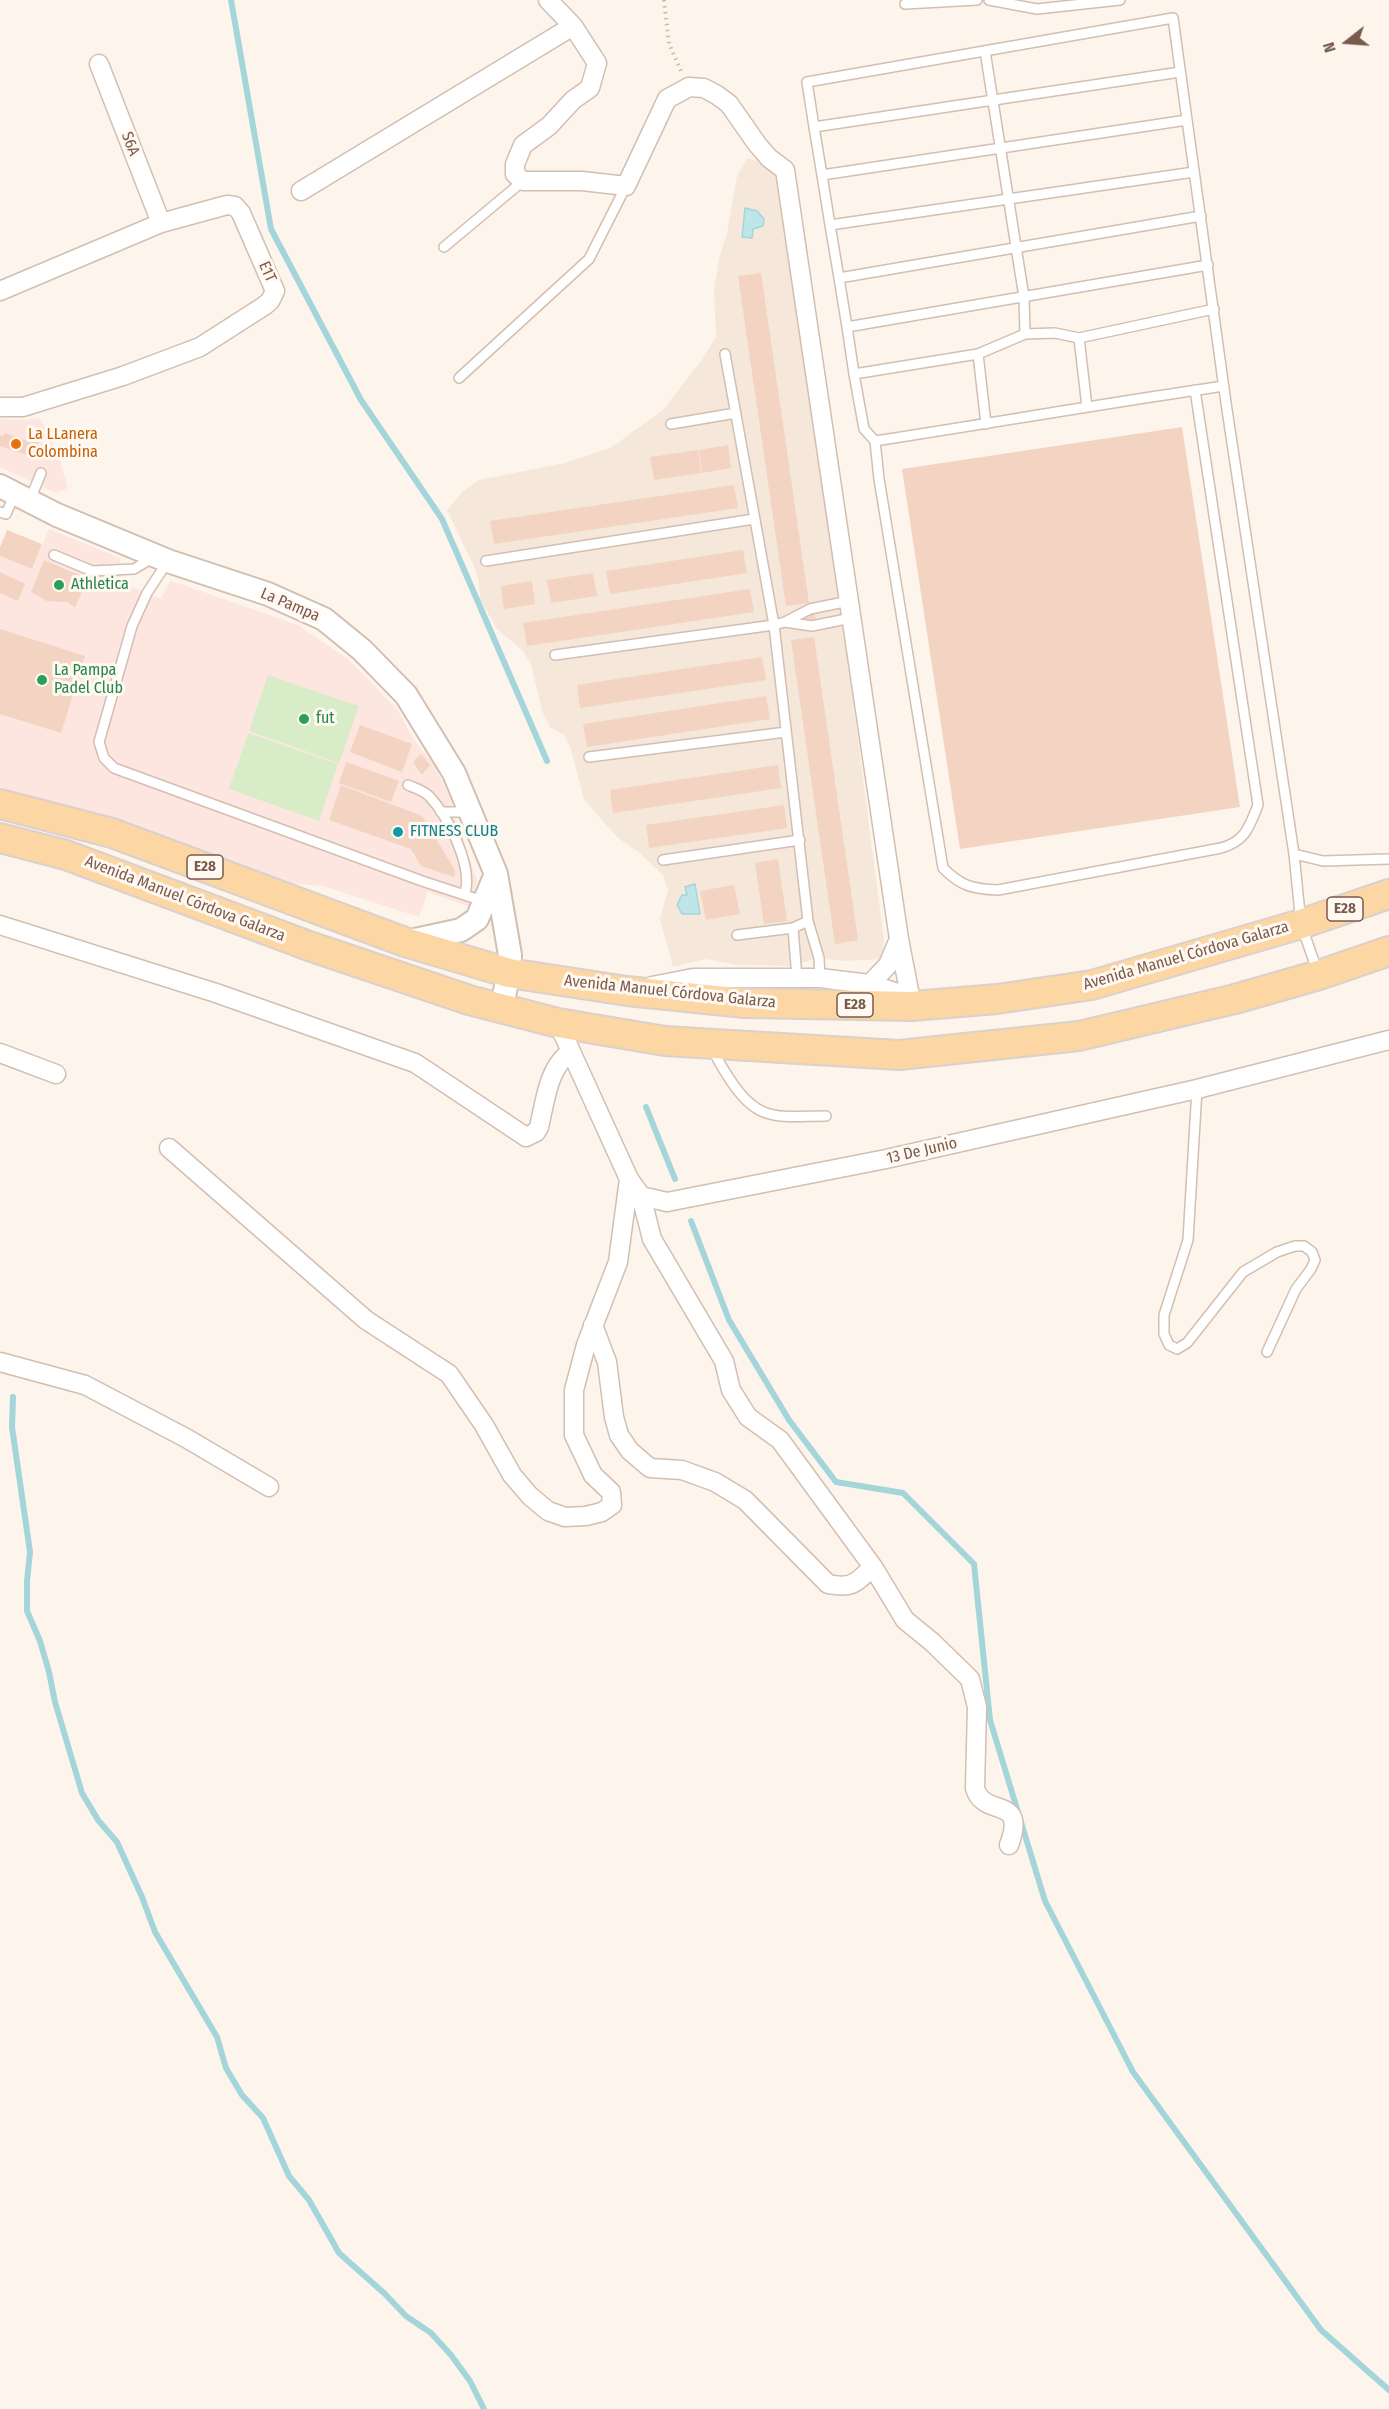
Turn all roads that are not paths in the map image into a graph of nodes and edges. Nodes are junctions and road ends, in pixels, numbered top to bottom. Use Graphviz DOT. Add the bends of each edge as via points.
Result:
graph roads {
  1 [pos="548,0"];
  2 [pos="976,0"];
  3 [pos="989,0"];
  4 [pos="1120,0"];
  5 [pos="904,4"];
  6 [pos="573,26"];
  7 [pos="986,51"];
  8 [pos="99,64"];
  9 [pos="1180,72"];
  10 [pos="992,100"];
  11 [pos="1187,120"];
  12 [pos="814,127"];
  13 [pos="1001,148"];
  14 [pos="1194,172"];
  15 [pos="822,175"];
  16 [pos="523,182"];
  17 [pos="626,186"];
  18 [pos="301,191"];
  19 [pos="1008,199"];
  20 [pos="1201,216"];
  21 [pos="161,224"];
  22 [pos="830,225"];
  23 [pos="444,247"];
  24 [pos="1017,248"];
  25 [pos="1208,265"];
  26 [pos="839,278"];
  27 [pos="0,291"];
  28 [pos="1024,297"];
  29 [pos="1214,309"];
  30 [pos="847,327"];
  31 [pos="1025,334"];
  32 [pos="1079,338"];
  33 [pos="725,354"];
  34 [pos="978,354"];
  35 [pos="854,374"];
  36 [pos="459,378"];
  37 [pos="1224,386"];
  38 [pos="1195,390"];
  39 [pos="1087,406"];
  40 [pos="0,407"];
  41 [pos="736,413"];
  42 [pos="671,424"];
  43 [pos="986,424"];
  44 [pos="875,441"];
  45 [pos="41,473"];
  46 [pos="15,493"];
  47 [pos="0,512"];
  48 [pos="754,519"];
  49 [pos="54,555"];
  50 [pos="162,558"];
  51 [pos="486,561"];
  52 [pos="850,610"];
  53 [pos="785,622"];
  54 [pos="774,625"];
  55 [pos="555,655"];
  56 [pos="786,732"];
  57 [pos="589,757"];
  58 [pos="408,785"];
  59 [pos="0,804"];
  60 [pos="441,812"];
  61 [pos="471,812"];
  62 [pos="0,838"];
  63 [pos="800,840"];
  64 [pos="1294,854"];
  65 [pos="1389,859"];
  66 [pos="663,860"];
  67 [pos="496,874"];
  68 [pos="273,892"];
  69 [pos="1389,894"];
  70 [pos="475,897"];
  71 [pos="808,921"];
  72 [pos="1301,924"];
  73 [pos="0,925"];
  74 [pos="261,928"];
  75 [pos="793,928"];
  76 [pos="737,935"];
  77 [pos="899,939"];
  78 [pos="405,942"];
  79 [pos="1389,951"];
  80 [pos="509,973"];
  81 [pos="1319,975"];
  82 [pos="797,978"];
  83 [pos="820,978"];
  84 [pos="870,984"];
  85 [pos="627,991"];
  86 [pos="911,1001"];
  87 [pos="501,1009"];
  88 [pos="558,1023"];
  89 [pos="1389,1040"];
  90 [pos="711,1044"];
  91 [pos="571,1052"];
  92 [pos="0,1053"];
  93 [pos="56,1074"];
  94 [pos="1197,1089"];
  95 [pos="826,1116"];
  96 [pos="169,1148"];
  97 [pos="629,1179"];
  98 [pos="641,1196"];
  99 [pos="593,1325"];
  100 [pos="1267,1352"];
  101 [pos="0,1362"];
  102 [pos="269,1487"];
  103 [pos="873,1568"];
  104 [pos="1009,1845"];
  1 -- 6 [label="street"];
  2 -- 5 [label="lane"];
  3 -- 4 [label="lane" via="1037,9"];
  6 -- 16 [label="street" via="597,63 590,88 523,145 515,174"];
  6 -- 18 [label="street"];
  7 -- 9 [label="lane" via="1173,18"];
  7 -- 10 [label="lane"];
  7 -- 12 [label="lane" via="807,82"];
  8 -- 21 [label="street, S6A"];
  9 -- 10 [label="lane"];
  9 -- 11 [label="lane"];
  10 -- 12 [label="lane"];
  10 -- 13 [label="lane"];
  11 -- 13 [label="lane"];
  11 -- 14 [label="lane"];
  12 -- 15 [label="lane"];
  13 -- 15 [label="lane"];
  13 -- 19 [label="lane"];
  14 -- 19 [label="lane"];
  14 -- 20 [label="lane"];
  15 -- 22 [label="lane"];
  16 -- 17 [label="street" via="582,181"];
  16 -- 23 [label="lane"];
  17 -- 36 [label="lane" via="589,259"];
  17 -- 52 [label="street" via="667,99 689,87 704,88 729,104 756,144 785,170"];
  19 -- 22 [label="lane"];
  19 -- 24 [label="lane"];
  20 -- 24 [label="lane"];
  20 -- 25 [label="lane"];
  21 -- 27 [label="street, E1T"];
  21 -- 40 [label="street, E1T" via="235,206 275,291 270,301 200,347 60,396 22,407"];
  22 -- 26 [label="lane"];
  24 -- 26 [label="lane"];
  24 -- 28 [label="lane"];
  25 -- 28 [label="lane"];
  25 -- 29 [label="lane"];
  26 -- 30 [label="lane"];
  28 -- 30 [label="lane"];
  28 -- 31 [label="lane"];
  29 -- 32 [label="lane"];
  29 -- 37 [label="lane"];
  30 -- 35 [label="lane"];
  31 -- 32 [label="lane" via="1055,333"];
  31 -- 34 [label="lane"];
  32 -- 39 [label="lane"];
  33 -- 41 [label="lane"];
  34 -- 35 [label="lane"];
  34 -- 43 [label="lane"];
  35 -- 44 [label="lane" via="864,429"];
  37 -- 38 [label="lane"];
  37 -- 64 [label="lane"];
  38 -- 39 [label="lane"];
  38 -- 44 [label="lane" via="1258,805 1246,834 1232,845 998,890 977,889 957,881 943,868"];
  39 -- 43 [label="lane"];
  41 -- 42 [label="lane"];
  41 -- 48 [label="lane"];
  43 -- 44 [label="lane"];
  45 -- 46 [label="lane"];
  46 -- 47 [label="lane" via="6,514"];
  46 -- 50 [label="street, La Pampa" via="57,515"];
  48 -- 51 [label="lane"];
  48 -- 54 [label="lane"];
  49 -- 50 [label="lane" via="92,571 134,569"];
  50 -- 61 [label="street, La Pampa" via="268,594 324,619 362,650 406,695 454,773"];
  50 -- 70 [label="lane" via="132,626 99,742 104,758 114,768"];
  52 -- 53 [label="lane" via="810,609"];
  52 -- 53 [label="lane" via="812,626"];
  52 -- 77 [label="street"];
  53 -- 54 [label="lane"];
  54 -- 55 [label="lane"];
  54 -- 56 [label="lane"];
  56 -- 57 [label="lane"];
  56 -- 63 [label="lane"];
  58 -- 60 [label="lane" via="428,795"];
  59 -- 68 [label="main road, Avenida Manuel Córdova Galarza / E28" via="112,833"];
  60 -- 61 [label="lane"];
  60 -- 70 [label="lane" via="464,855 468,883"];
  61 -- 67 [label="street, La Pampa"];
  62 -- 74 [label="main road, Avenida Manuel Córdova Galarza / E28" via="66,855"];
  63 -- 66 [label="lane"];
  63 -- 71 [label="lane"];
  64 -- 65 [label="lane" via="1323,861"];
  64 -- 72 [label="lane"];
  67 -- 70 [label="street"];
  67 -- 80 [label="street, La Pampa" via="510,955"];
  68 -- 74 [label="main road"];
  68 -- 78 [label="main road, Avenida Manuel Córdova Galarza / E28"];
  69 -- 72 [label="main road, Avenida Manuel Córdova Galarza / E28"];
  70 -- 78 [label="street" via="477,919 461,930"];
  71 -- 75 [label="lane"];
  71 -- 83 [label="lane" via="819,958"];
  72 -- 81 [label="lane"];
  72 -- 86 [label="main road, Avenida Manuel Córdova Galarza / E28" via="1092,985 997,999"];
  73 -- 91 [label="street" via="216,993 415,1063 526,1137 539,1127 557,1066"];
  74 -- 87 [label="main road, Avenida Manuel Córdova Galarza / E28"];
  75 -- 76 [label="lane"];
  75 -- 82 [label="lane"];
  77 -- 84 [label="street" via="888,965"];
  77 -- 86 [label="street"];
  78 -- 80 [label="main road, Avenida Manuel Córdova Galarza / E28"];
  79 -- 81 [label="main road, Avenida Manuel Córdova Galarza / E28"];
  80 -- 85 [label="main road, Avenida Manuel Córdova Galarza / E28"];
  80 -- 87 [label="street, La Pampa"];
  81 -- 90 [label="main road, Avenida Manuel Córdova Galarza / E28" via="1079,1036 899,1055"];
  82 -- 83 [label="street"];
  82 -- 85 [label="street" via="693,978"];
  83 -- 84 [label="street"];
  84 -- 86 [label="street"];
  85 -- 86 [label="main road, Avenida Manuel Córdova Galarza / E28" via="745,1003"];
  87 -- 88 [label="main road, Avenida Manuel Córdova Galarza / E28"];
  88 -- 90 [label="main road, Avenida Manuel Córdova Galarza / E28" via="665,1041"];
  88 -- 91 [label="street"];
  89 -- 94 [label="street, 13 De Junio"];
  90 -- 95 [label="lane" via="738,1093 758,1111 776,1116"];
  91 -- 97 [label="street"];
  92 -- 93 [label="street"];
  94 -- 98 [label="street, 13 De Junio" via="886,1159 667,1202"];
  94 -- 100 [label="lane" via="1188,1240 1164,1315 1164,1334 1169,1345 1177,1350 1187,1343 1243,1272 1277,1252 1304,1246 1315,1260 1296,1289"];
  96 -- 99 [label="street" via="366,1320 449,1374 512,1475 548,1511 565,1517 602,1512 612,1505 611,1492 593,1475 574,1435 574,1390"];
  97 -- 98 [label="street"];
  97 -- 99 [label="street" via="618,1262"];
  98 -- 103 [label="street" via="652,1239 724,1361 736,1399 748,1417 780,1440"];
  99 -- 103 [label="street" via="607,1362 619,1435 630,1451 650,1468 682,1470 715,1482 745,1500 828,1584 844,1588"];
  101 -- 102 [label="street" via="85,1385"];
  103 -- 104 [label="street" via="904,1620 970,1679 977,1707 975,1788 982,1800 1011,1815 1016,1828"];
}
